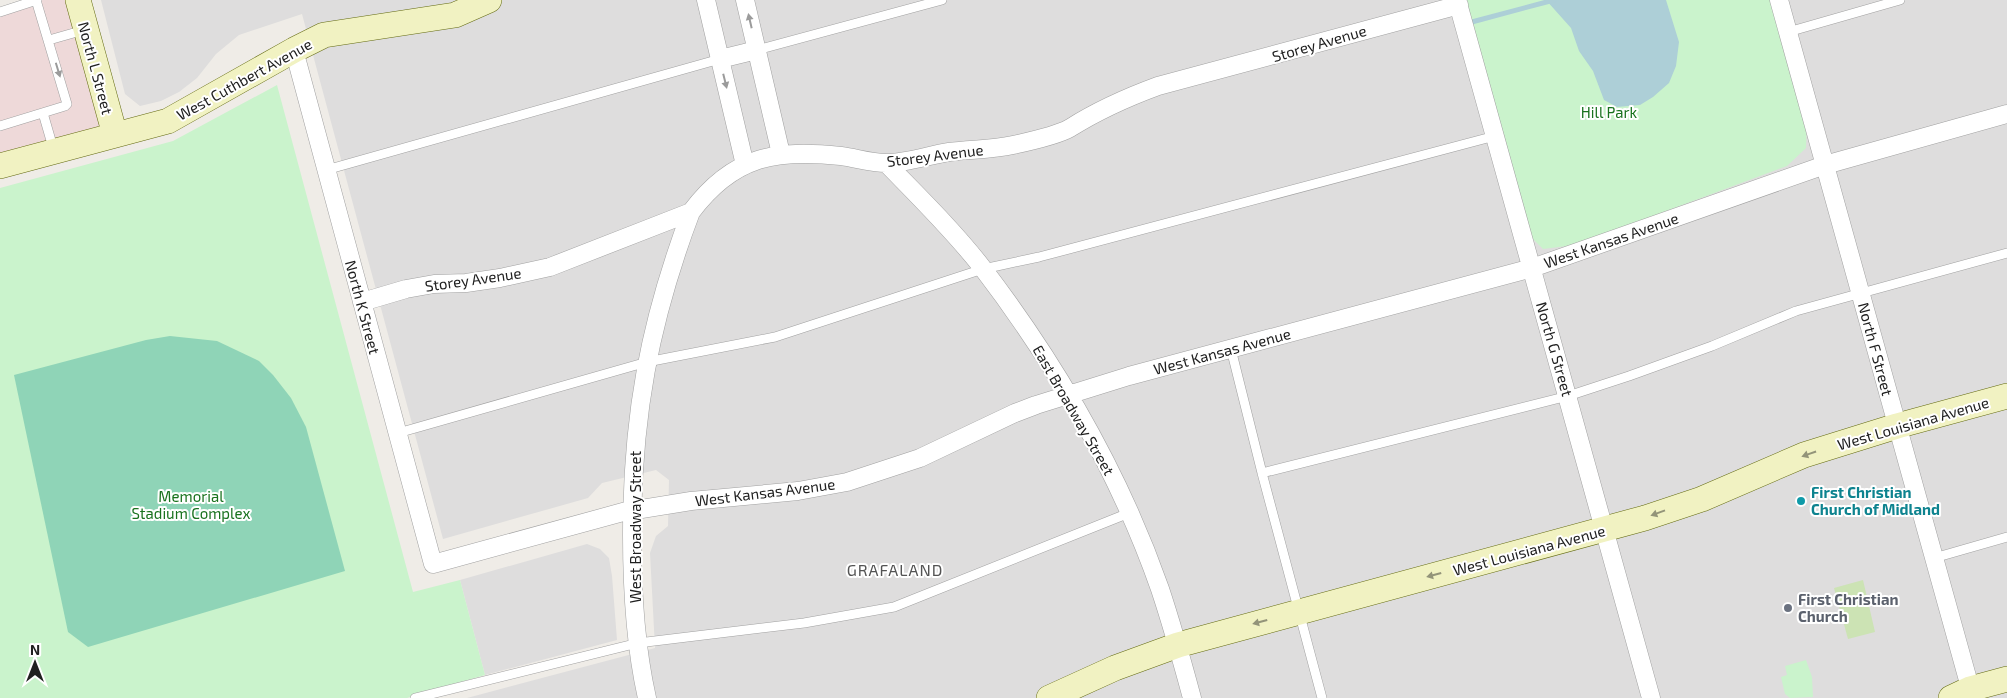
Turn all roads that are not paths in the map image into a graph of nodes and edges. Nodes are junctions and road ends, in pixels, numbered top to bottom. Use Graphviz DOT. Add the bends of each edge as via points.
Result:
graph roads {
  1 [pos="36,0"];
  2 [pos="78,0"];
  3 [pos="489,0"];
  4 [pos="706,0"];
  5 [pos="745,0"];
  6 [pos="942,0"];
  7 [pos="1780,0"];
  8 [pos="1900,0"];
  9 [pos="1458,3"];
  10 [pos="0,12"];
  11 [pos="86,30"];
  12 [pos="1788,32"];
  13 [pos="49,40"];
  14 [pos="294,50"];
  15 [pos="757,50"];
  16 [pos="720,59"];
  17 [pos="43,113"];
  18 [pos="2007,114"];
  19 [pos="0,126"];
  20 [pos="115,135"];
  21 [pos="1495,136"];
  22 [pos="54,151"];
  23 [pos="781,154"];
  24 [pos="886,163"];
  25 [pos="1825,164"];
  26 [pos="745,165"];
  27 [pos="0,166"];
  28 [pos="326,170"];
  29 [pos="691,212"];
  30 [pos="2007,253"];
  31 [pos="1532,268"];
  32 [pos="982,269"];
  33 [pos="1860,294"];
  34 [pos="362,302"];
  35 [pos="1231,349"];
  36 [pos="647,362"];
  37 [pos="1068,396"];
  38 [pos="1568,396"];
  39 [pos="2007,396"];
  40 [pos="1897,426"];
  41 [pos="398,433"];
  42 [pos="1262,473"];
  43 [pos="632,510"];
  44 [pos="1129,513"];
  45 [pos="1606,529"];
  46 [pos="2007,537"];
  47 [pos="1934,558"];
  48 [pos="433,564"];
  49 [pos="1299,612"];
  50 [pos="638,643"];
  51 [pos="1178,645"];
  52 [pos="2007,679"];
  53 [pos="1965,695"];
  54 [pos="415,698"];
  55 [pos="647,698"];
  56 [pos="1049,698"];
  57 [pos="1192,698"];
  58 [pos="1322,698"];
  59 [pos="1652,698"];
  1 -- 10 [label="lane"];
  1 -- 13 [label="lane"];
  2 -- 11 [label="street, North L Street"];
  3 -- 14 [label="street, West Cuthbert Avenue" via="455,15 324,36"];
  4 -- 16 [label="street"];
  15 -- 5 [label="street, one-way"];
  6 -- 15 [label="lane"];
  7 -- 12 [label="street, North F Street"];
  8 -- 12 [label="lane"];
  9 -- 21 [label="street, North G Street"];
  9 -- 24 [label="street, Storey Avenue" via="1158,86 1049,136 986,150 948,152"];
  11 -- 13 [label="lane"];
  11 -- 20 [label="street, North L Street"];
  12 -- 25 [label="street, North F Street"];
  13 -- 17 [label="lane, one-way" via="67,100 65,106"];
  14 -- 20 [label="street, West Cuthbert Avenue" via="168,120"];
  14 -- 28 [label="street, North K Street"];
  15 -- 16 [label="street"];
  15 -- 23 [label="street"];
  16 -- 26 [label="street, one-way"];
  16 -- 28 [label="lane"];
  17 -- 19 [label="lane"];
  17 -- 22 [label="lane"];
  18 -- 25 [label="street, West Kansas Avenue"];
  20 -- 22 [label="street, West Cuthbert Avenue"];
  21 -- 31 [label="street, North G Street"];
  21 -- 32 [label="lane" via="1039,257"];
  22 -- 27 [label="street, West Cuthbert Avenue"];
  23 -- 24 [label="street, Storey Avenue" via="843,156"];
  23 -- 26 [label="street, Storey Avenue"];
  24 -- 32 [label="street, East Broadway Street"];
  25 -- 31 [label="street, West Kansas Avenue"];
  25 -- 33 [label="street, North F Street"];
  26 -- 29 [label="street, Storey Avenue" via="718,181"];
  28 -- 34 [label="street, North K Street"];
  29 -- 34 [label="street, Storey Avenue" via="550,267 500,278 415,287"];
  29 -- 36 [label="street, West Broadway Street" via="669,270"];
  30 -- 33 [label="lane"];
  31 -- 35 [label="street, West Kansas Avenue"];
  31 -- 38 [label="street, North G Street"];
  32 -- 36 [label="lane" via="775,337"];
  32 -- 37 [label="street, East Broadway Street" via="1028,329"];
  33 -- 38 [label="lane" via="1796,311 1629,376"];
  33 -- 40 [label="street, North F Street"];
  34 -- 41 [label="street, North K Street"];
  35 -- 37 [label="street, West Kansas Avenue"];
  35 -- 42 [label="lane"];
  36 -- 41 [label="lane"];
  36 -- 43 [label="street, West Broadway Street" via="635,434"];
  37 -- 43 [label="street, West Kansas Avenue" via="1015,413 920,458 847,482 798,491"];
  37 -- 44 [label="street, East Broadway Street"];
  38 -- 42 [label="lane"];
  38 -- 45 [label="street, North G Street"];
  39 -- 40 [label="street, West Louisiana Avenue"];
  40 -- 45 [label="street, West Louisiana Avenue, one-way" via="1804,456 1688,504"];
  40 -- 47 [label="street, North F Street"];
  41 -- 48 [label="street, North K Street"];
  42 -- 49 [label="lane"];
  43 -- 48 [label="street, West Kansas Avenue"];
  43 -- 50 [label="street, West Broadway Street" via="632,571"];
  44 -- 50 [label="lane" via="894,607 804,623"];
  44 -- 51 [label="street, East Broadway Street"];
  45 -- 49 [label="street, West Louisiana Avenue, one-way"];
  45 -- 59 [label="street, North G Street"];
  46 -- 47 [label="lane"];
  47 -- 53 [label="street, North F Street"];
  49 -- 51 [label="street, West Louisiana Avenue, one-way"];
  49 -- 58 [label="lane"];
  50 -- 54 [label="lane"];
  50 -- 55 [label="street, West Broadway Street"];
  51 -- 56 [label="street, West Louisiana Avenue" via="1115,668"];
  51 -- 57 [label="street, East Broadway Street"];
  52 -- 53 [label="street"];
}
